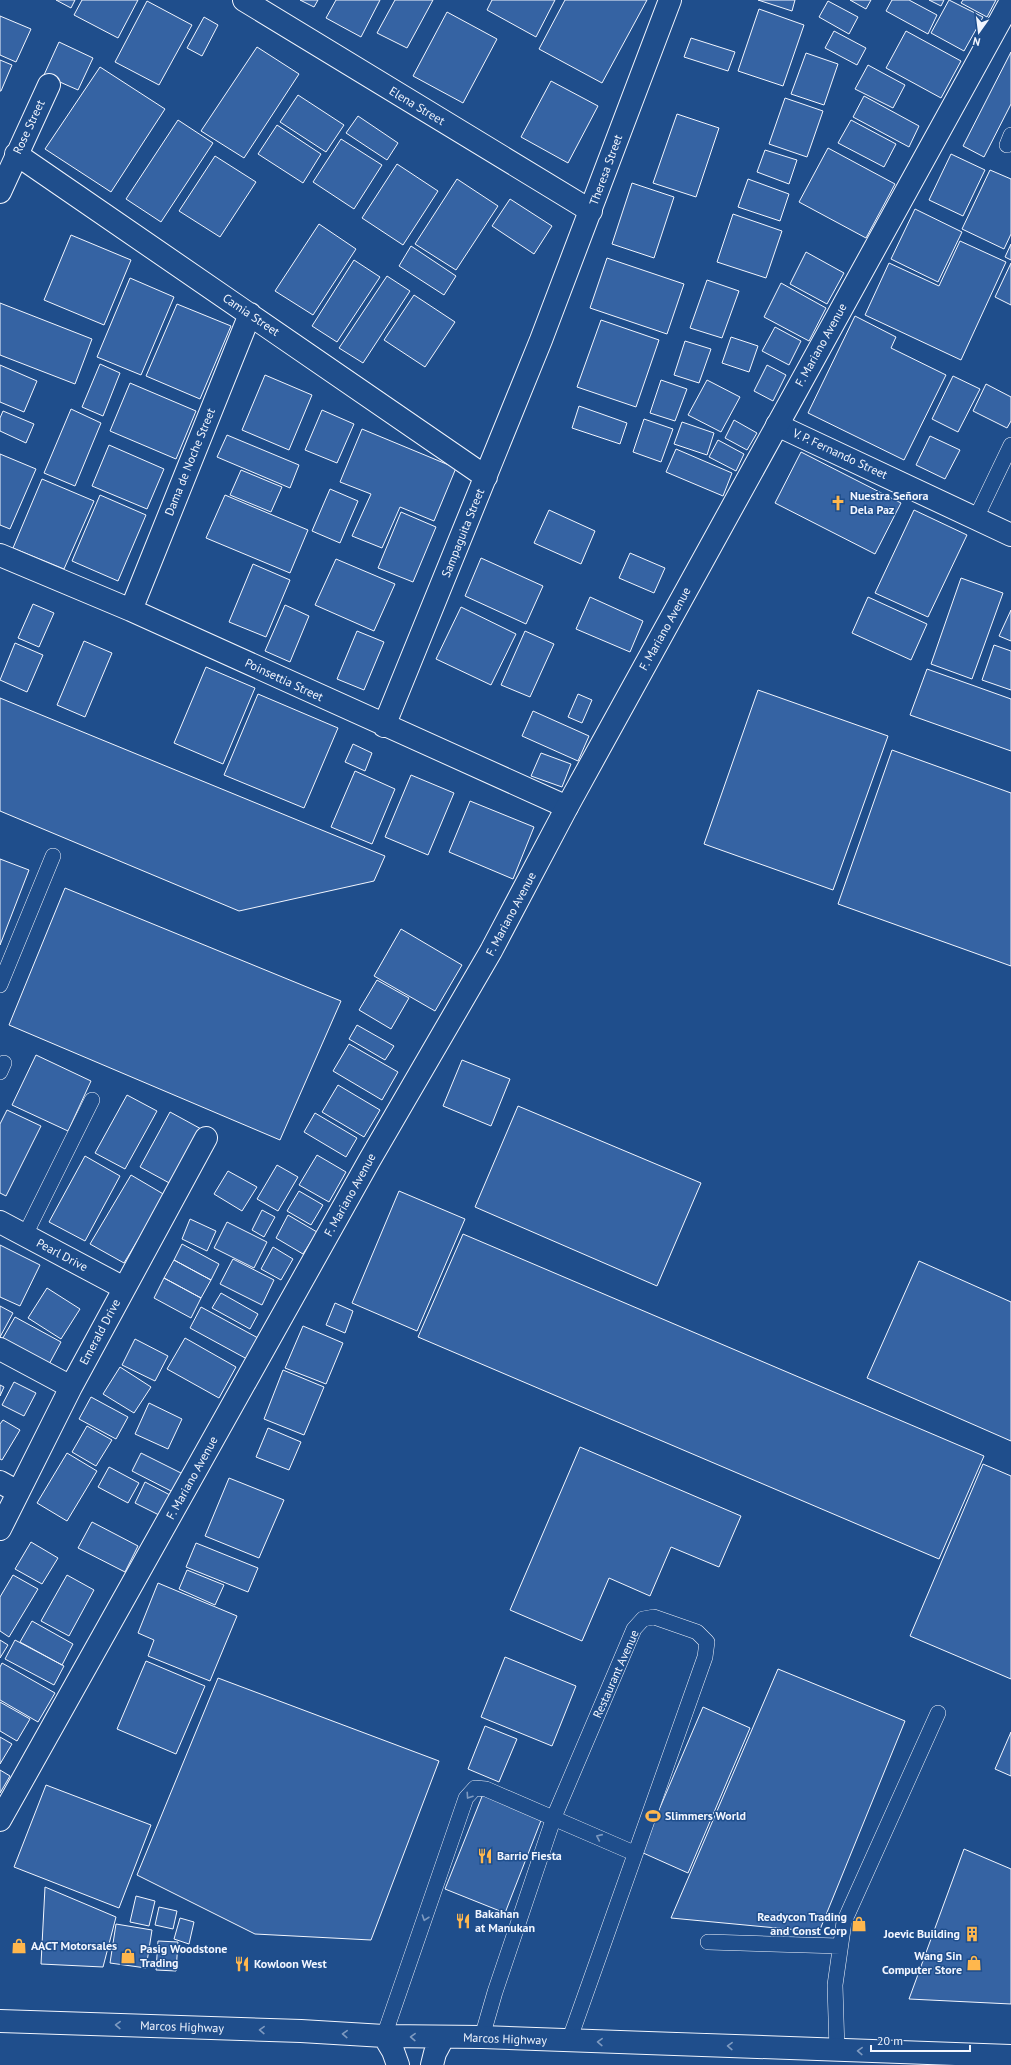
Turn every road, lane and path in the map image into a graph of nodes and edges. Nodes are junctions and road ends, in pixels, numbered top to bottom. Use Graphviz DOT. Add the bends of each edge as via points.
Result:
graph roads {
  1 [pos="244,0"];
  2 [pos="670,0"];
  3 [pos="1011,1"];
  4 [pos="48,85"];
  5 [pos="16,154"];
  6 [pos="0,192"];
  7 [pos="591,211"];
  8 [pos="250,314"];
  9 [pos="541,340"];
  10 [pos="777,425"];
  11 [pos="1011,445"];
  12 [pos="486,477"];
  13 [pos="976,518"];
  14 [pos="1011,535"];
  15 [pos="0,555"];
  16 [pos="131,610"];
  17 [pos="384,726"];
  18 [pos="567,807"];
  19 [pos="53,856"];
  20 [pos="0,985"];
  21 [pos="92,1100"];
  22 [pos="206,1138"];
  23 [pos="0,1222"];
  24 [pos="25,1235"];
  25 [pos="124,1288"];
  26 [pos="0,1349"];
  27 [pos="70,1387"];
  28 [pos="9,1487"];
  29 [pos="0,1529"];
  30 [pos="938,1713"];
  31 [pos="554,1817"];
  32 [pos="0,1820"];
  33 [pos="634,1853"];
  34 [pos="708,1942"];
  35 [pos="840,1946"];
  36 [pos="0,2021"];
  37 [pos="384,2036"];
  38 [pos="443,2038"];
  39 [pos="482,2038"];
  40 [pos="569,2041"];
  41 [pos="837,2050"];
  42 [pos="1011,2056"];
  43 [pos="398,2065"];
  44 [pos="432,2065"];
  1 -- 7 [label="street, Elena Street"];
  2 -- 7 [label="street, Theresa Street"];
  3 -- 10 [label="street, F. Mariano Avenue"];
  4 -- 5 [label="street, Rose Street"];
  5 -- 6 [label="street, Rose Street"];
  5 -- 8 [label="street, Camia Street"];
  7 -- 9 [label="street, Theresa Street"];
  8 -- 12 [label="street, Camia Street"];
  8 -- 16 [label="street, Dama de Noche Street"];
  9 -- 12 [label="street, Sampaguita Street"];
  10 -- 13 [label="street, V. P. Fernando Street"];
  10 -- 18 [label="street, F. Mariano Avenue"];
  11 -- 13 [label="lane"];
  12 -- 17 [label="street, Sampaguita Street"];
  13 -- 14 [label="street, V. P. Fernando Street"];
  15 -- 16 [label="street, Poinsettia Street"];
  16 -- 17 [label="street, Poinsettia Street"];
  17 -- 18 [label="street, Poinsettia Street"];
  18 -- 32 [label="street, F. Mariano Avenue" via="491,951 365,1168"];
  19 -- 20 [label="lane"];
  21 -- 24 [label="lane"];
  22 -- 25 [label="street, Emerald Drive"];
  23 -- 24 [label="street, Pearl Drive"];
  24 -- 25 [label="street, Pearl Drive"];
  25 -- 27 [label="street, Emerald Drive"];
  26 -- 27 [label="street"];
  27 -- 28 [label="street, Emerald Drive"];
  28 -- 29 [label="street, Emerald Drive"];
  30 -- 35 [label="lane" via="844,1922"];
  33 -- 31 [label="lane, one-way"];
  31 -- 33 [label="lane, Restaurant Avenue" via="634,1629 643,1619 654,1617 698,1632 707,1642 705,1656"];
  31 -- 37 [label="lane, one-way" via="486,1789 475,1788 466,1798"];
  31 -- 39 [label="lane, Restaurant Avenue"];
  33 -- 40 [label="lane, Restaurant Avenue"];
  34 -- 35 [label="lane"];
  35 -- 41 [label="lane" via="835,1985"];
  37 -- 36 [label="street, Marcos Highway, one-way"];
  38 -- 37 [label="street, Marcos Highway, one-way"];
  37 -- 43 [label="street"];
  38 -- 39 [label="street, Marcos Highway"];
  38 -- 44 [label="street"];
  39 -- 40 [label="street, Marcos Highway"];
  41 -- 40 [label="street, Marcos Highway, one-way"];
  42 -- 41 [label="street, Marcos Highway, one-way"];
}
